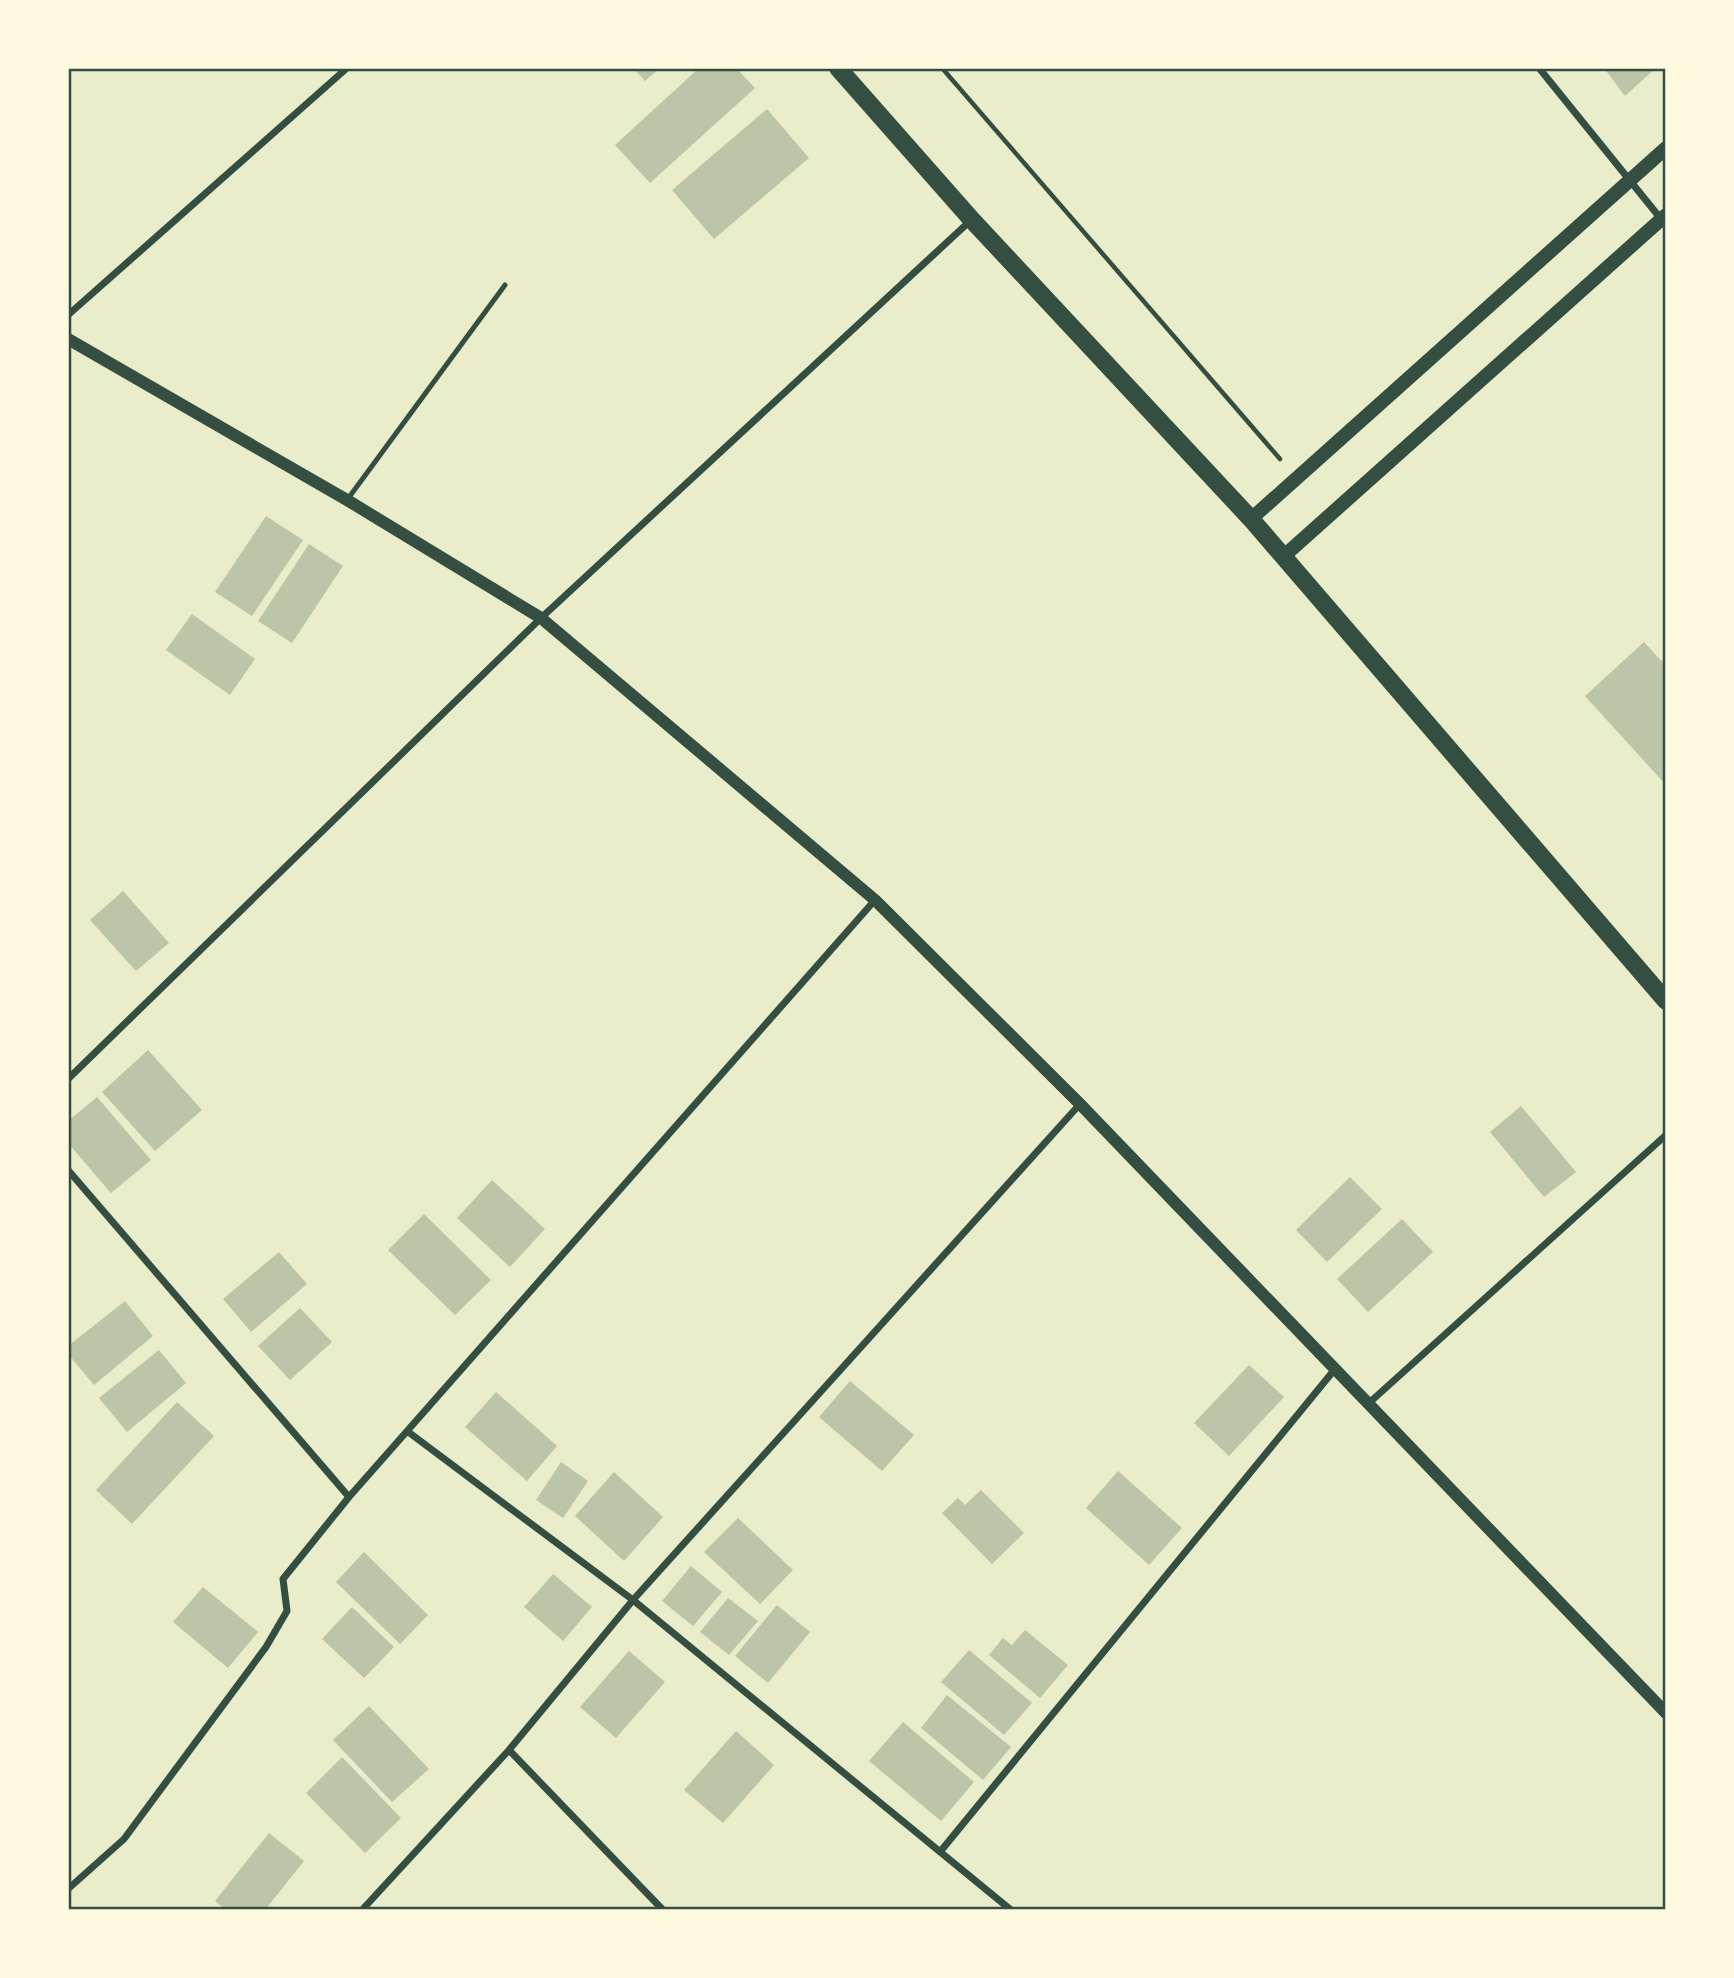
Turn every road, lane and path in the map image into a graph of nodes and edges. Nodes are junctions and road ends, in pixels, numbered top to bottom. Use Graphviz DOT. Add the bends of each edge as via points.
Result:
graph roads {
  1 [pos="347,68"];
  2 [pos="838,68"];
  3 [pos="942,68"];
  4 [pos="1539,68"];
  5 [pos="1666,148"];
  6 [pos="1631,179"];
  7 [pos="1663,217"];
  8 [pos="972,220"];
  9 [pos="505,285"];
  10 [pos="68,315"];
  11 [pos="68,339"];
  12 [pos="1297,479"];
  13 [pos="347,500"];
  14 [pos="1251,519"];
  15 [pos="1284,556"];
  16 [pos="541,618"];
  17 [pos="875,900"];
  18 [pos="1666,1001"];
  19 [pos="68,1079"];
  20 [pos="1080,1104"];
  21 [pos="1666,1135"];
  22 [pos="68,1170"];
  23 [pos="1335,1369"];
  24 [pos="1369,1403"];
  25 [pos="407,1431"];
  26 [pos="349,1497"];
  27 [pos="633,1600"];
  28 [pos="1666,1713"];
  29 [pos="509,1750"];
  30 [pos="940,1852"];
  31 [pos="68,1889"];
  32 [pos="362,1910"];
  33 [pos="663,1910"];
  34 [pos="1011,1910"];
  1 -- 10 [label="street"];
  2 -- 8 [label="main road"];
  3 -- 12 [label="path"];
  4 -- 6 [label="street"];
  5 -- 6 [label="main road"];
  6 -- 7 [label="street"];
  6 -- 12 [label="main road"];
  7 -- 15 [label="main road"];
  8 -- 14 [label="main road"];
  8 -- 16 [label="street"];
  9 -- 13 [label="lane"];
  11 -- 13 [label="street"];
  12 -- 14 [label="main road"];
  13 -- 16 [label="street"];
  14 -- 15 [label="main road"];
  15 -- 18 [label="main road"];
  16 -- 17 [label="street"];
  16 -- 19 [label="street"];
  17 -- 20 [label="street"];
  17 -- 25 [label="street"];
  20 -- 23 [label="street"];
  20 -- 27 [label="street"];
  21 -- 24 [label="street"];
  22 -- 26 [label="street"];
  23 -- 24 [label="street"];
  23 -- 30 [label="street"];
  24 -- 28 [label="street"];
  25 -- 26 [label="street"];
  25 -- 27 [label="street"];
  26 -- 31 [label="street" via="284,1579 287,1611 266,1647 124,1839"];
  27 -- 29 [label="street"];
  27 -- 30 [label="street"];
  29 -- 32 [label="street"];
  29 -- 33 [label="street"];
  30 -- 34 [label="street"];
}
